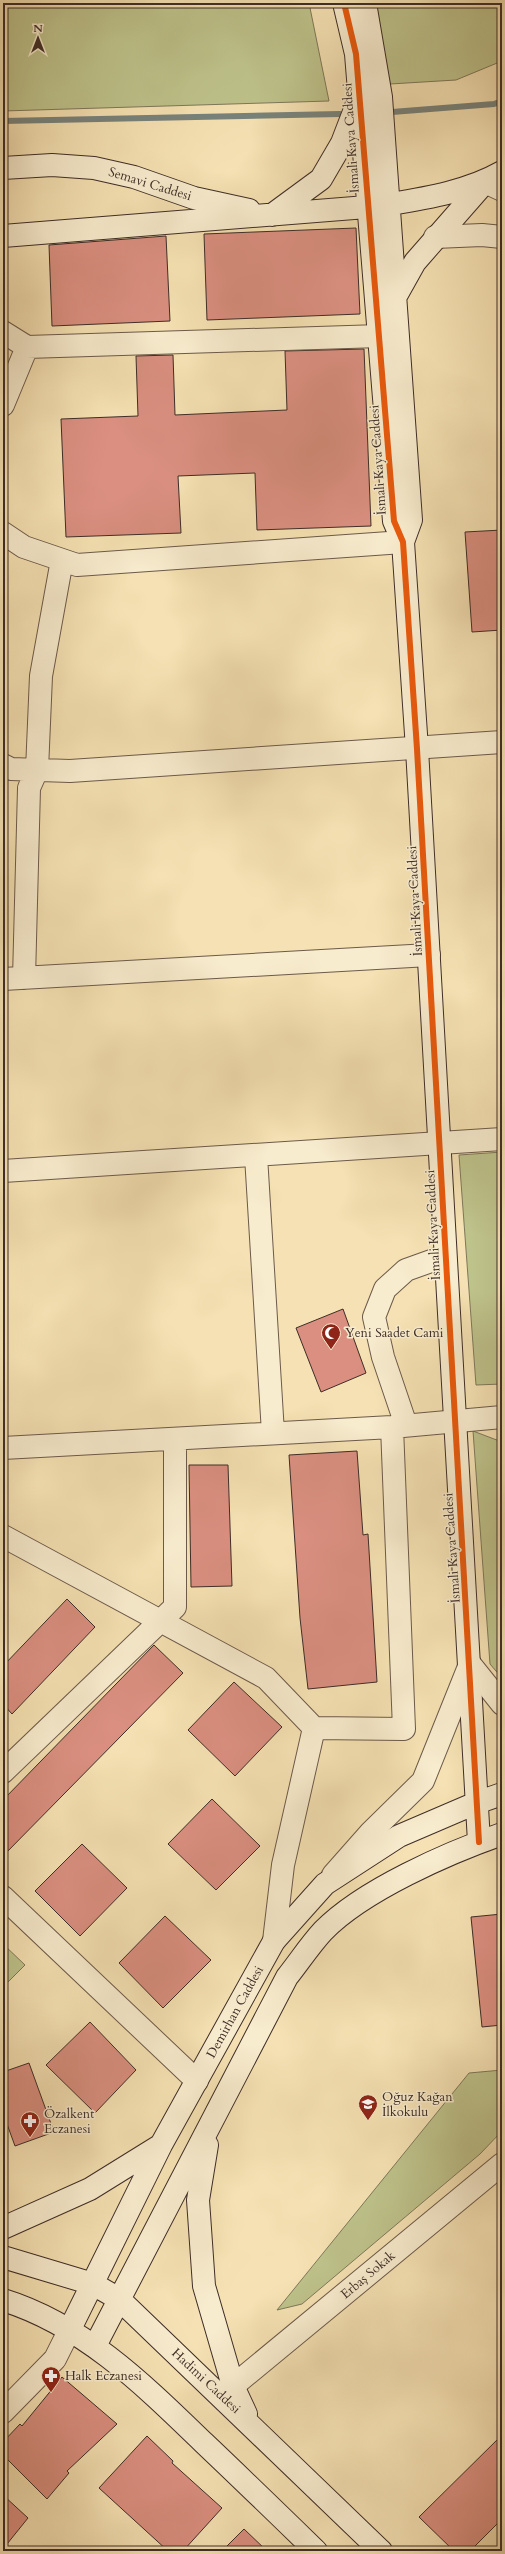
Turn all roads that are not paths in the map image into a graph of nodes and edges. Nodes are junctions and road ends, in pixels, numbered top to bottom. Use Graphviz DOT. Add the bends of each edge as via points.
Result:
graph roads {
  1 [pos="344,3"];
  2 [pos="365,3"];
  3 [pos="359,98"];
  4 [pos="3,168"];
  5 [pos="496,181"];
  6 [pos="379,206"];
  7 [pos="272,215"];
  8 [pos="3,236"];
  9 [pos="435,237"];
  10 [pos="502,237"];
  11 [pos="396,296"];
  12 [pos="4,331"];
  13 [pos="380,336"];
  14 [pos="28,347"];
  15 [pos="3,405"];
  16 [pos="3,534"];
  17 [pos="403,542"];
  18 [pos="62,560"];
  19 [pos="502,742"];
  20 [pos="417,749"];
  21 [pos="3,765"];
  22 [pos="37,770"];
  23 [pos="429,954"];
  24 [pos="24,978"];
  25 [pos="3,979"];
  26 [pos="502,1138"];
  27 [pos="440,1144"];
  28 [pos="256,1156"];
  29 [pos="3,1171"];
  30 [pos="445,1256"];
  31 [pos="502,1417"];
  32 [pos="455,1422"];
  33 [pos="399,1426"];
  34 [pos="273,1432"];
  35 [pos="175,1439"];
  36 [pos="3,1448"];
  37 [pos="3,1536"];
  38 [pos="159,1620"];
  39 [pos="470,1664"];
  40 [pos="502,1704"];
  41 [pos="314,1728"];
  42 [pos="3,1772"];
  43 [pos="502,1794"];
  44 [pos="476,1803"];
  45 [pos="502,1834"];
  46 [pos="479,1842"];
  47 [pos="325,1884"];
  48 [pos="3,1897"];
  49 [pos="274,1941"];
  50 [pos="197,2081"];
  51 [pos="211,2125"];
  52 [pos="161,2145"];
  53 [pos="502,2164"];
  54 [pos="3,2228"];
  55 [pos="3,2257"];
  56 [pos="93,2284"];
  57 [pos="119,2299"];
  58 [pos="3,2300"];
  59 [pos="70,2329"];
  60 [pos="95,2346"];
  61 [pos="233,2386"];
  62 [pos="3,2412"];
  63 [pos="250,2423"];
  64 [pos="316,2551"];
  65 [pos="381,2551"];
  1 -- 3 [label="street, İsmali Kaya Caddesi" via="356,54"];
  2 -- 6 [label="street, İsmali Kaya Caddesi" via="381,97"];
  3 -- 6 [label="street, İsmali Kaya Caddesi"];
  3 -- 7 [label="street" via="342,143 321,179"];
  4 -- 7 [label="street, Semavi Caddesi" via="52,165 94,168 134,177 194,198"];
  5 -- 6 [label="street, Semavi Caddesi"];
  5 -- 9 [label="street"];
  6 -- 7 [label="street, Semavi Caddesi"];
  6 -- 11 [label="street, İsmali Kaya Caddesi"];
  6 -- 13 [label="street, İsmali Kaya Caddesi"];
  7 -- 8 [label="street, Semavi Caddesi"];
  9 -- 10 [label="street"];
  9 -- 11 [label="street" via="414,262"];
  11 -- 17 [label="street, İsmali Kaya Caddesi" via="411,520"];
  12 -- 14 [label="street"];
  13 -- 14 [label="street"];
  13 -- 17 [label="street, İsmali Kaya Caddesi" via="394,521"];
  14 -- 15 [label="street"];
  16 -- 18 [label="street" via="24,547"];
  17 -- 18 [label="street" via="77,565"];
  17 -- 20 [label="street, İsmali Kaya Caddesi"];
  18 -- 22 [label="street" via="41,676"];
  19 -- 20 [label="street"];
  20 -- 22 [label="street" via="70,771"];
  20 -- 23 [label="street, İsmali Kaya Caddesi"];
  21 -- 22 [label="street" via="11,769"];
  22 -- 24 [label="street" via="29,788"];
  23 -- 24 [label="street"];
  23 -- 27 [label="street, İsmali Kaya Caddesi"];
  24 -- 25 [label="street"];
  26 -- 27 [label="street"];
  27 -- 28 [label="street"];
  27 -- 30 [label="street, İsmali Kaya Caddesi"];
  28 -- 29 [label="street"];
  28 -- 34 [label="street"];
  30 -- 32 [label="street, İsmali Kaya Caddesi"];
  30 -- 33 [label="street" via="406,1270 385,1289 374,1317"];
  31 -- 32 [label="street"];
  32 -- 33 [label="street"];
  32 -- 39 [label="street, İsmali Kaya Caddesi"];
  33 -- 34 [label="street"];
  33 -- 41 [label="street" via="404,1729"];
  34 -- 35 [label="street"];
  35 -- 36 [label="street"];
  35 -- 38 [label="street" via="175,1607"];
  37 -- 38 [label="street"];
  38 -- 41 [label="street" via="266,1678"];
  38 -- 42 [label="street"];
  39 -- 40 [label="street"];
  39 -- 44 [label="street, İsmali Kaya Caddesi"];
  39 -- 47 [label="street" via="423,1781"];
  41 -- 49 [label="street" via="283,1865"];
  43 -- 44 [label="street, Demirhan Caddesi"];
  44 -- 46 [label="street, İsmali Kaya Caddesi"];
  44 -- 47 [label="street, Demirhan Caddesi" via="399,1836"];
  45 -- 46 [label="street"];
  46 -- 51 [label="street" via="376,1890 324,1931 287,1977"];
  47 -- 49 [label="street, Demirhan Caddesi"];
  48 -- 50 [label="street"];
  49 -- 50 [label="street, Demirhan Caddesi"];
  50 -- 52 [label="street, Demirhan Caddesi"];
  51 -- 57 [label="street"];
  51 -- 61 [label="street" via="198,2200 204,2286"];
  52 -- 54 [label="street" via="90,2189"];
  52 -- 56 [label="street, Demirhan Caddesi"];
  53 -- 61 [label="street, Erbaş Sokak"];
  55 -- 56 [label="street, Hadimi Caddesi"];
  56 -- 57 [label="street, Hadimi Caddesi"];
  56 -- 59 [label="street, Demirhan Caddesi"];
  57 -- 60 [label="street"];
  57 -- 63 [label="street, Hadimi Caddesi"];
  58 -- 59 [label="street"];
  59 -- 60 [label="street"];
  59 -- 62 [label="street, Demirhan Caddesi" via="55,2359"];
  60 -- 64 [label="street" via="158,2399"];
  61 -- 63 [label="street"];
  63 -- 65 [label="street, Hadimi Caddesi"];
}
